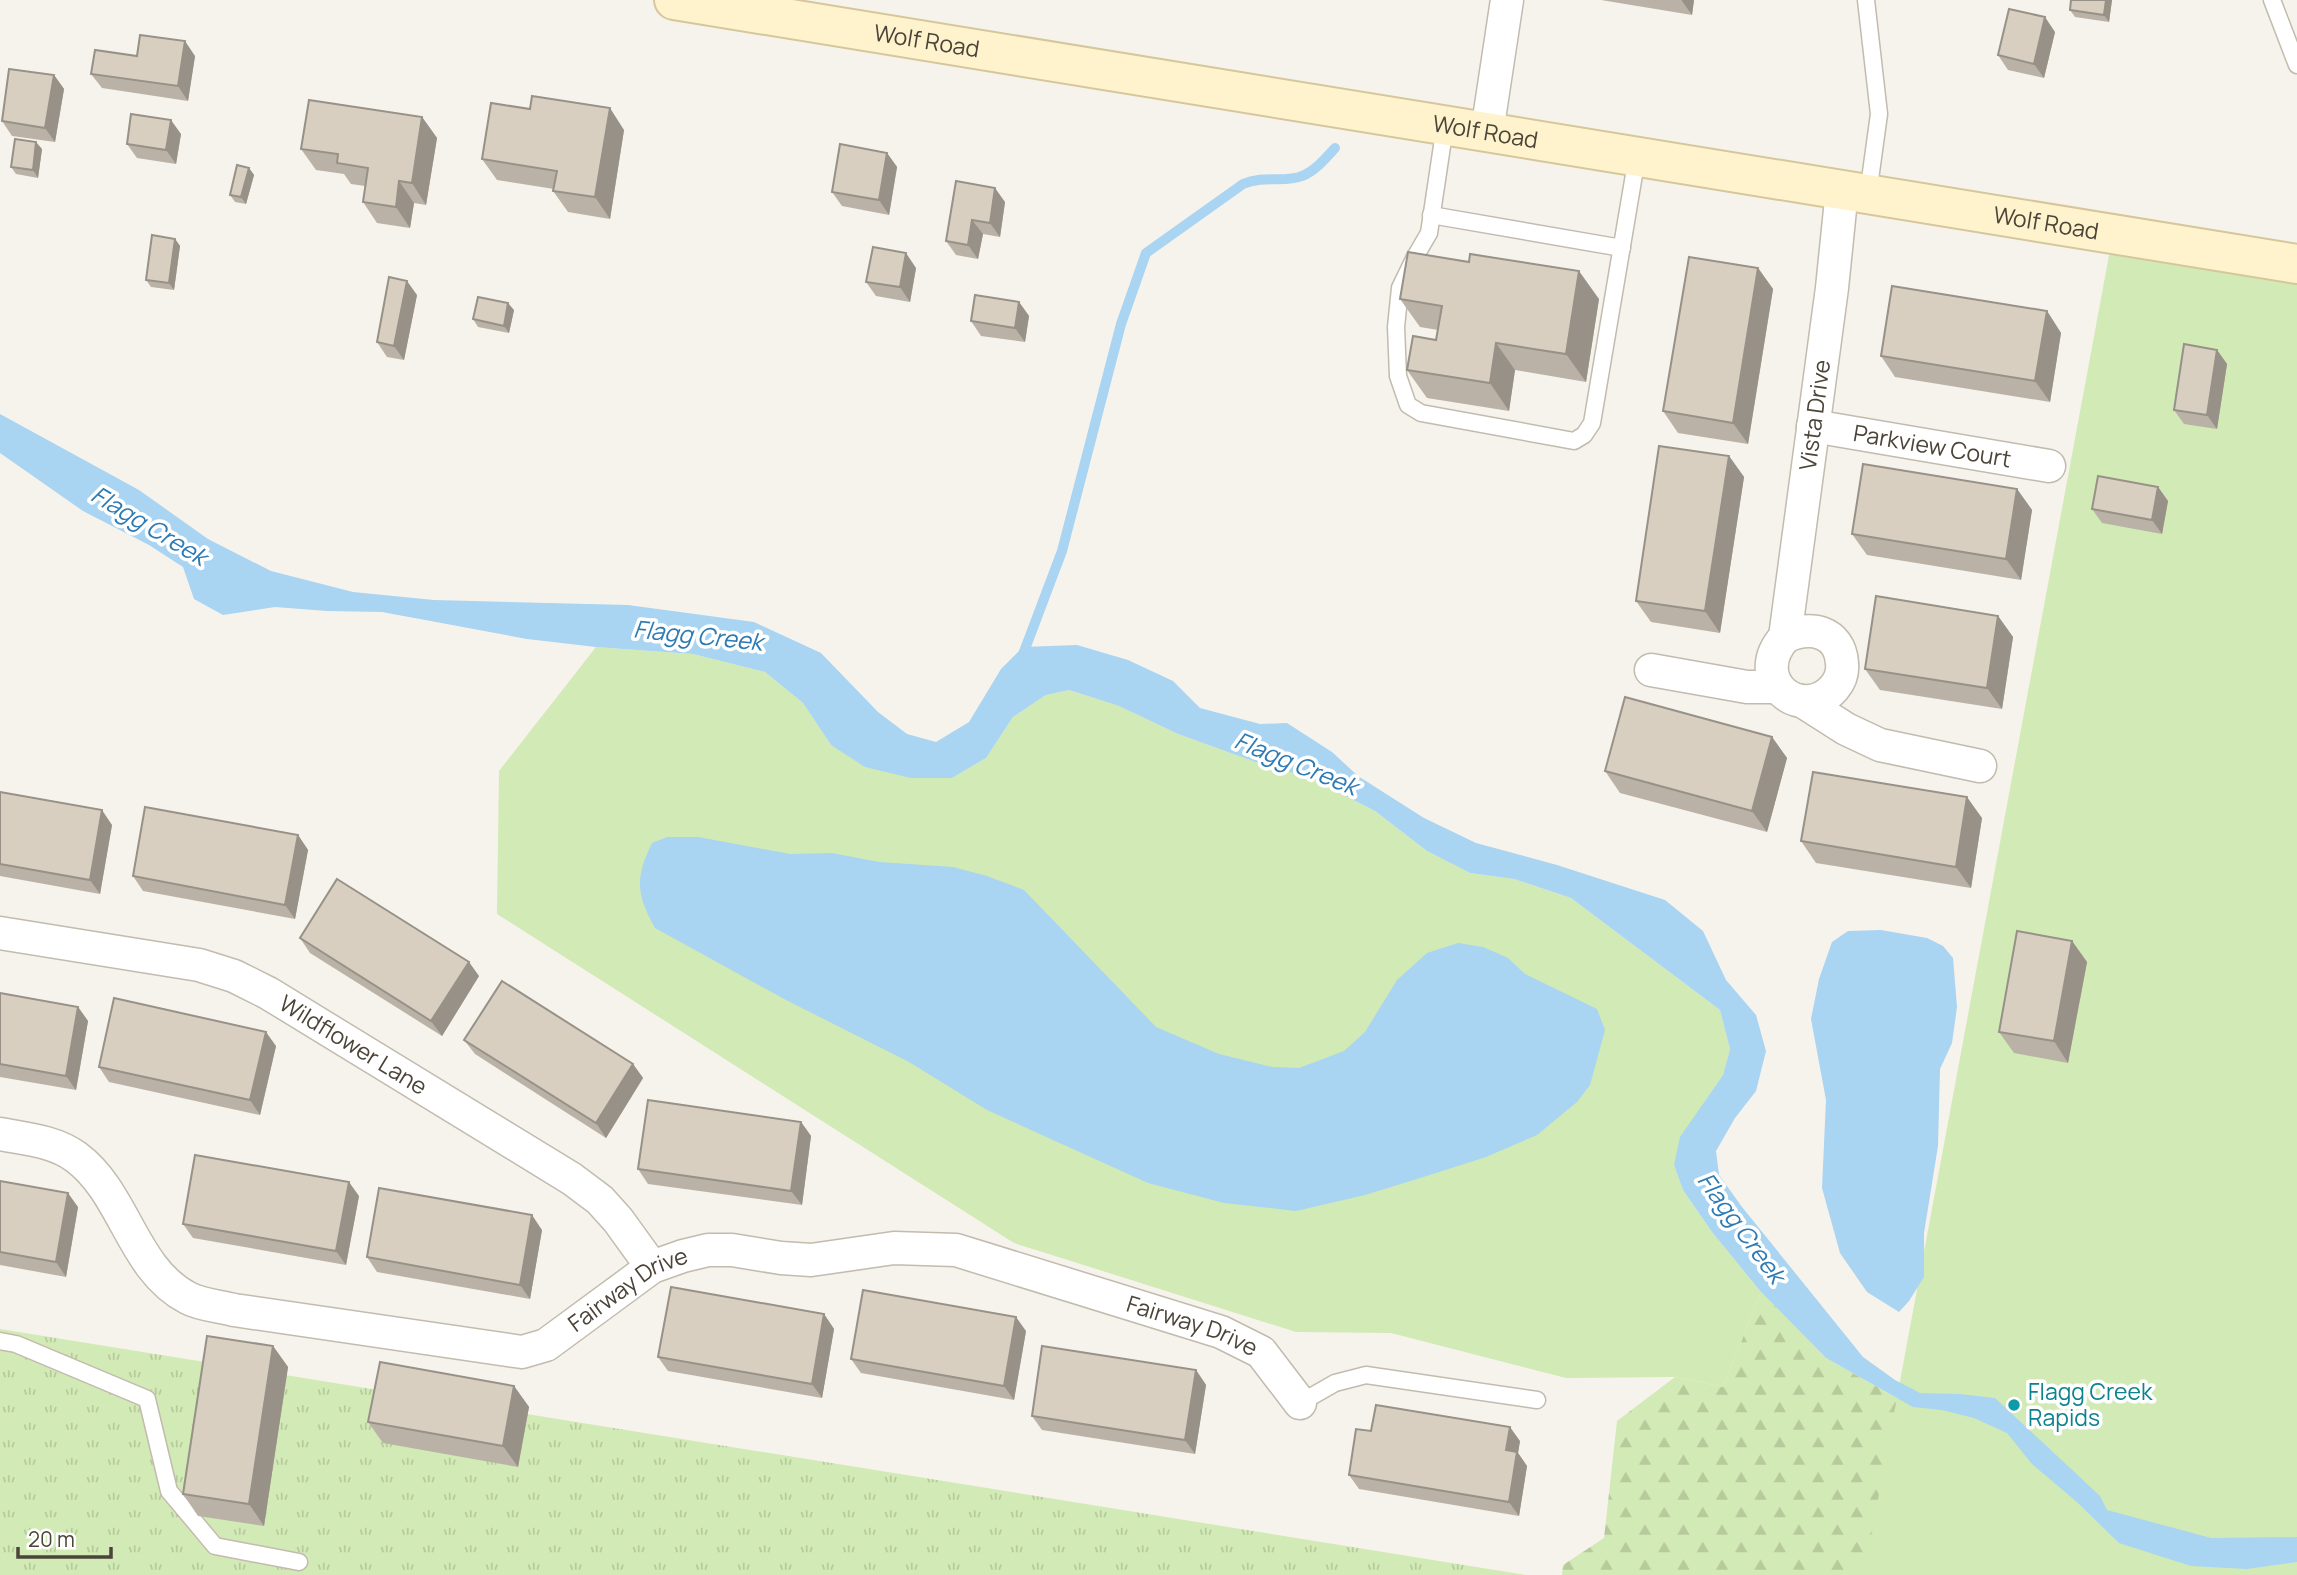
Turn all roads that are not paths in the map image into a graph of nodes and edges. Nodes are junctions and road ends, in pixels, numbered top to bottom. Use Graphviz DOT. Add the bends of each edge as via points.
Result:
graph roads {
  1 [pos="674,0"];
  2 [pos="1507,0"];
  3 [pos="1866,0"];
  4 [pos="2272,0"];
  5 [pos="2297,65"];
  6 [pos="1445,125"];
  7 [pos="1487,132"];
  8 [pos="1637,157"];
  9 [pos="1855,192"];
  10 [pos="1432,215"];
  11 [pos="1622,248"];
  12 [pos="2297,264"];
  13 [pos="1813,426"];
  14 [pos="2049,467"];
  15 [pos="1785,637"];
  16 [pos="1651,670"];
  17 [pos="1790,694"];
  18 [pos="1980,766"];
  19 [pos="0,933"];
  20 [pos="0,1134"];
  21 [pos="652,1267"];
  22 [pos="0,1341"];
  23 [pos="1537,1400"];
  24 [pos="1300,1403"];
  25 [pos="299,1562"];
  1 -- 6 [label="street, Wolf Road"];
  2 -- 7 [label="street"];
  3 -- 9 [label="lane" via="1879,114"];
  4 -- 5 [label="lane"];
  6 -- 7 [label="street, Wolf Road"];
  6 -- 10 [label="lane"];
  7 -- 8 [label="street, Wolf Road"];
  8 -- 9 [label="street, Wolf Road"];
  8 -- 11 [label="lane"];
  9 -- 12 [label="street, Wolf Road"];
  9 -- 13 [label="street, Vista Drive" via="1832,288"];
  10 -- 11 [label="lane"];
  10 -- 11 [label="lane" via="1429,233 1400,288 1398,376 1408,405 1421,413 1574,441 1592,423"];
  13 -- 14 [label="street, Parkview Court"];
  13 -- 15 [label="street, Vista Drive"];
  15 -- 17 [label="street, Vista Drive" via="1771,660 1772,674"];
  15 -- 17 [label="street" via="1798,631 1825,634 1842,657 1843,670 1829,694 1816,701"];
  16 -- 17 [label="street"];
  17 -- 18 [label="street" via="1880,745"];
  19 -- 21 [label="street, Wildflower Lane" via="199,965 268,993 572,1179 600,1200"];
  20 -- 21 [label="street, Fairway Drive" via="49,1143 75,1157 95,1174 153,1269 170,1287 190,1299 234,1310 522,1352 556,1339"];
  21 -- 24 [label="street, Fairway Drive" via="708,1250 811,1260 894,1248 956,1250 1221,1332 1261,1352"];
  22 -- 25 [label="lane" via="147,1399 169,1492 215,1546"];
  23 -- 24 [label="lane" via="1366,1375 1335,1383"];
}
